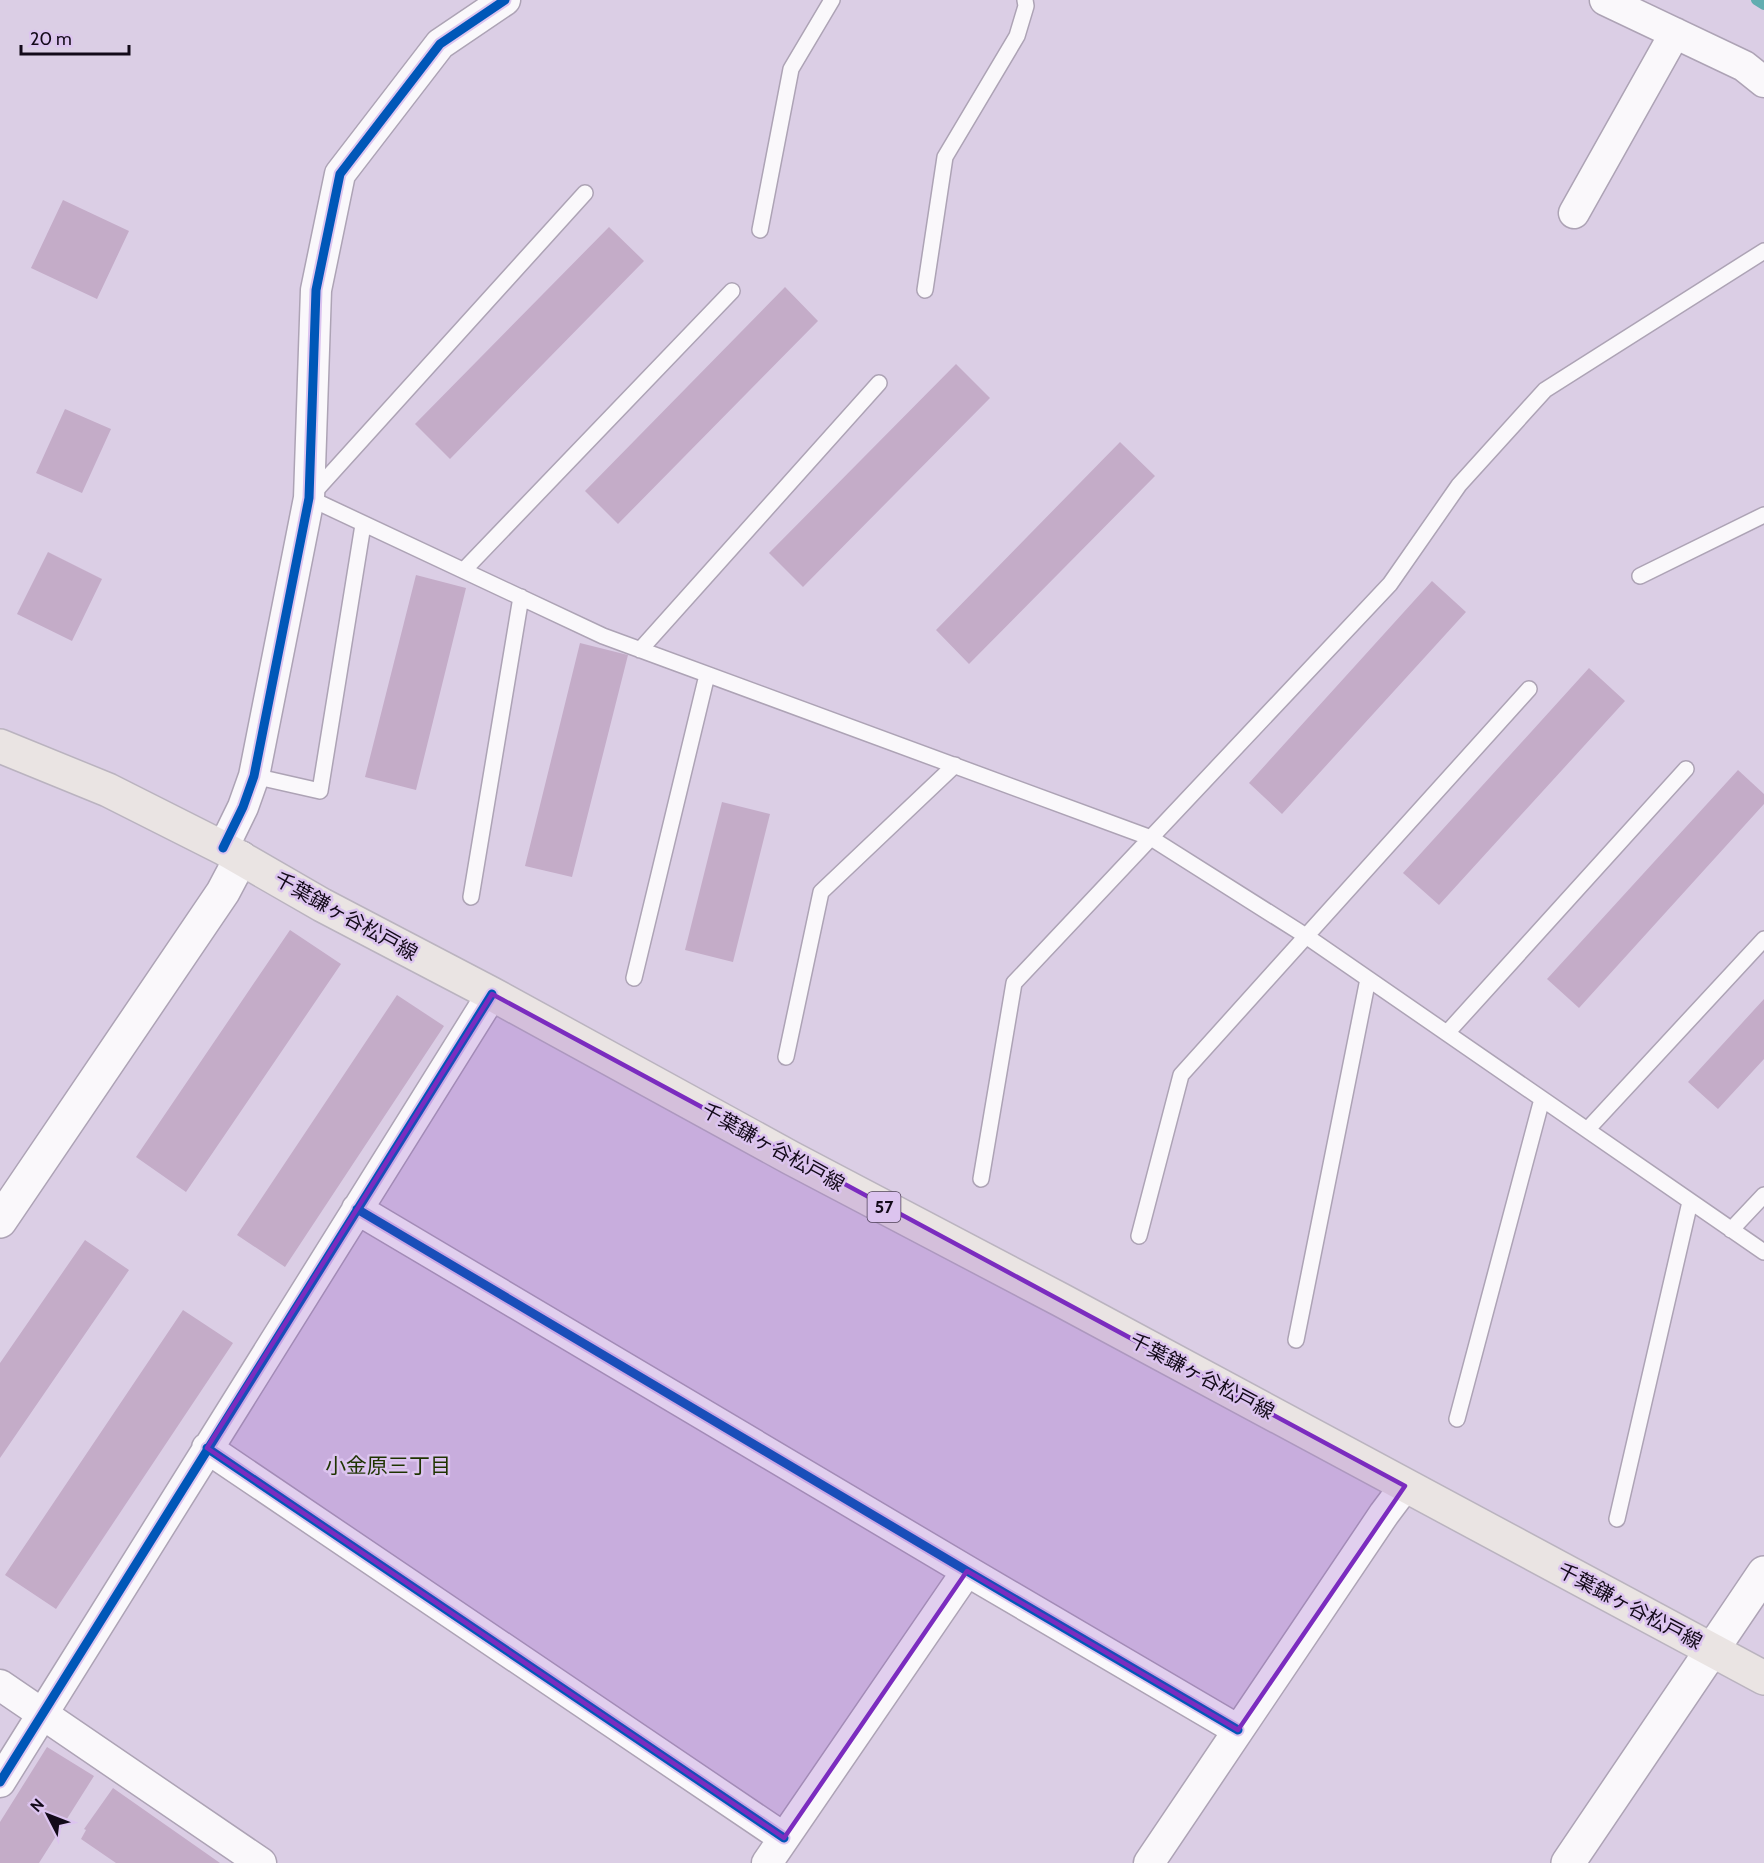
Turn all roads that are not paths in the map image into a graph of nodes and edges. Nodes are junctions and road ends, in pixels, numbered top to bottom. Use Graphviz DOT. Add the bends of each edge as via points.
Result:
graph roads {
  1 [pos="505,0"];
  2 [pos="832,0"];
  3 [pos="1025,0"];
  4 [pos="1605,0"];
  5 [pos="1675,33"];
  6 [pos="1764,81"];
  7 [pos="585,194"];
  8 [pos="1574,213"];
  9 [pos="759,230"];
  10 [pos="1764,251"];
  11 [pos="925,290"];
  12 [pos="732,291"];
  13 [pos="879,383"];
  14 [pos="309,498"];
  15 [pos="1764,515"];
  16 [pos="363,525"];
  17 [pos="464,570"];
  18 [pos="1640,576"];
  19 [pos="521,597"];
  20 [pos="640,650"];
  21 [pos="707,675"];
  22 [pos="1529,689"];
  23 [pos="0,746"];
  24 [pos="955,765"];
  25 [pos="1686,769"];
  26 [pos="254,776"];
  27 [pos="1151,838"];
  28 [pos="232,853"];
  29 [pos="471,897"];
  30 [pos="1306,936"];
  31 [pos="1764,939"];
  32 [pos="634,978"];
  33 [pos="1368,979"];
  34 [pos="492,994"];
  35 [pos="1447,1033"];
  36 [pos="786,1056"];
  37 [pos="1542,1099"];
  38 [pos="1587,1131"];
  39 [pos="981,1179"];
  40 [pos="1764,1195"];
  41 [pos="1690,1202"];
  42 [pos="357,1209"];
  43 [pos="0,1221"];
  44 [pos="1731,1230"];
  45 [pos="1139,1236"];
  46 [pos="1764,1252"];
  47 [pos="1296,1340"];
  48 [pos="1457,1419"];
  49 [pos="207,1448"];
  50 [pos="1405,1486"];
  51 [pos="1617,1519"];
  52 [pos="967,1572"];
  53 [pos="1764,1573"];
  54 [pos="1712,1650"];
  55 [pos="1764,1678"];
  56 [pos="0,1685"];
  57 [pos="43,1714"];
  58 [pos="1239,1730"];
  59 [pos="0,1782"];
  60 [pos="784,1838"];
  61 [pos="261,1863"];
  62 [pos="767,1863"];
  63 [pos="1149,1863"];
  64 [pos="1568,1863"];
  1 -- 14 [label="street" via="440,44 340,174 316,290"];
  2 -- 9 [label="lane" via="791,69"];
  3 -- 11 [label="lane" via="1017,36 945,157"];
  4 -- 5 [label="street"];
  5 -- 6 [label="street" via="1744,66"];
  5 -- 8 [label="street"];
  7 -- 14 [label="lane"];
  10 -- 27 [label="lane" via="1545,390 1459,485 1390,584"];
  12 -- 17 [label="lane"];
  13 -- 20 [label="lane"];
  14 -- 16 [label="lane"];
  14 -- 26 [label="street"];
  15 -- 18 [label="lane"];
  16 -- 17 [label="lane"];
  16 -- 26 [label="lane" via="320,791"];
  17 -- 19 [label="lane"];
  19 -- 20 [label="lane"];
  19 -- 29 [label="lane"];
  20 -- 21 [label="lane"];
  21 -- 24 [label="lane"];
  21 -- 32 [label="lane"];
  22 -- 30 [label="lane"];
  23 -- 28 [label="main road, 千葉鎌ヶ谷松戸線 / 57" via="108,790"];
  24 -- 27 [label="lane"];
  24 -- 36 [label="lane" via="821,892"];
  25 -- 35 [label="lane"];
  26 -- 28 [label="street"];
  27 -- 30 [label="lane"];
  27 -- 39 [label="lane" via="1014,983"];
  28 -- 34 [label="main road, 千葉鎌ヶ谷松戸線 / 57"];
  28 -- 43 [label="street" via="223,892"];
  30 -- 33 [label="lane"];
  30 -- 45 [label="lane" via="1181,1075"];
  31 -- 38 [label="lane"];
  33 -- 35 [label="lane"];
  33 -- 47 [label="lane"];
  34 -- 42 [label="street"];
  34 -- 50 [label="main road, 千葉鎌ヶ谷松戸線 / 57"];
  35 -- 37 [label="lane"];
  37 -- 38 [label="lane"];
  37 -- 48 [label="lane"];
  38 -- 41 [label="lane"];
  40 -- 44 [label="lane"];
  41 -- 44 [label="lane"];
  41 -- 51 [label="lane"];
  42 -- 49 [label="street"];
  42 -- 52 [label="street"];
  44 -- 46 [label="lane"];
  49 -- 57 [label="street"];
  49 -- 60 [label="street"];
  50 -- 54 [label="main road, 千葉鎌ヶ谷松戸線 / 57"];
  50 -- 58 [label="street"];
  52 -- 58 [label="street"];
  52 -- 60 [label="street"];
  53 -- 54 [label="street"];
  54 -- 55 [label="main road, 千葉鎌ヶ谷松戸線 / 57"];
  54 -- 64 [label="street"];
  56 -- 57 [label="street"];
  57 -- 59 [label="street"];
  57 -- 61 [label="street"];
  58 -- 63 [label="street"];
  60 -- 62 [label="street"];
}
